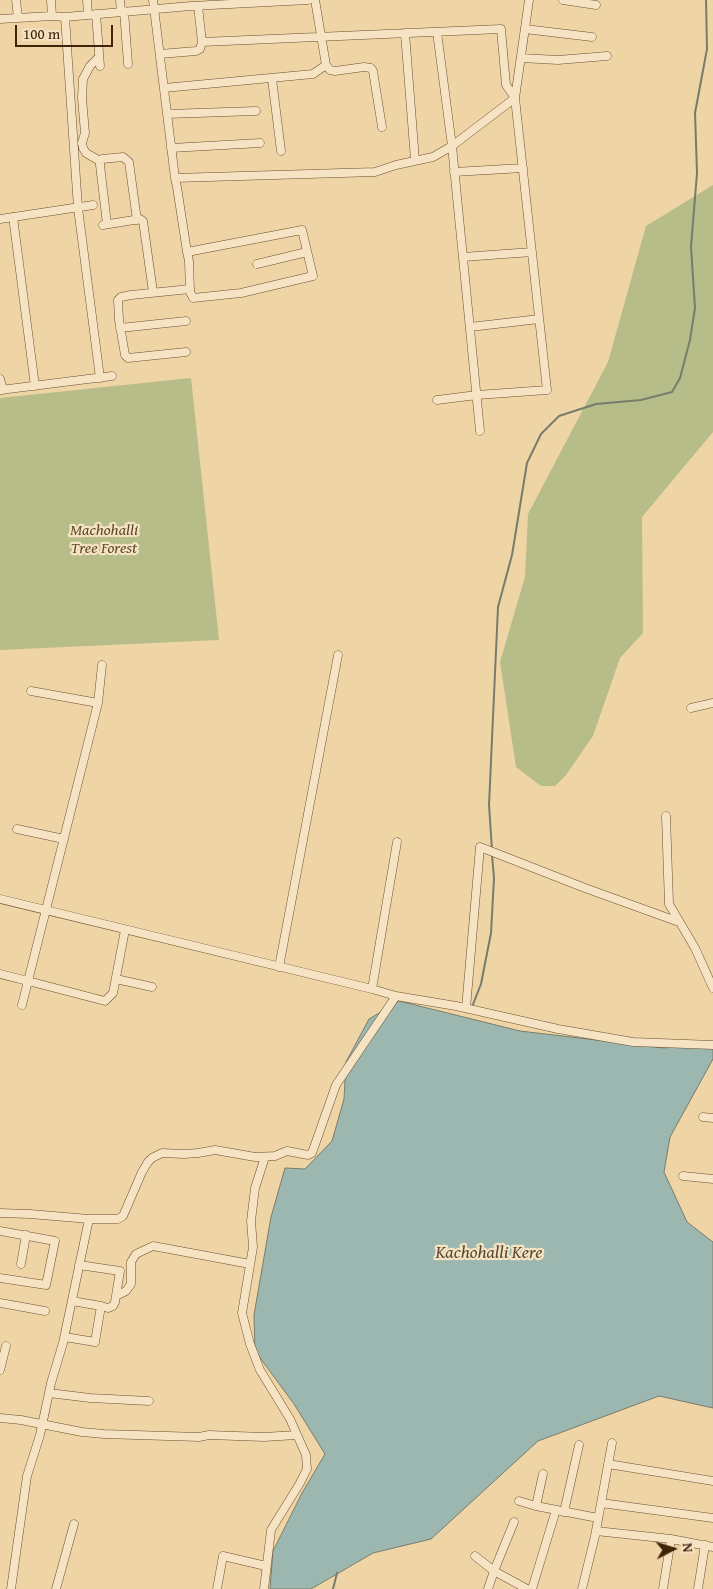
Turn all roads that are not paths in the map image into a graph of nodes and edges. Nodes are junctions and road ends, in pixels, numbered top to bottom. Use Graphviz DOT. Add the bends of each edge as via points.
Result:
graph roads {
  1 [pos="16,0"];
  2 [pos="51,0"];
  3 [pos="87,0"];
  4 [pos="120,0"];
  5 [pos="153,0"];
  6 [pos="308,0"];
  7 [pos="315,0"];
  8 [pos="529,0"];
  9 [pos="563,0"];
  10 [pos="596,5"];
  11 [pos="198,6"];
  12 [pos="154,9"];
  13 [pos="122,12"];
  14 [pos="92,14"];
  15 [pos="52,16"];
  16 [pos="65,16"];
  17 [pos="18,18"];
  18 [pos="0,19"];
  19 [pos="525,29"];
  20 [pos="437,32"];
  21 [pos="405,33"];
  22 [pos="592,36"];
  23 [pos="321,37"];
  24 [pos="202,42"];
  25 [pos="160,54"];
  26 [pos="607,56"];
  27 [pos="99,57"];
  28 [pos="521,58"];
  29 [pos="128,64"];
  30 [pos="326,65"];
  31 [pos="100,66"];
  32 [pos="272,79"];
  33 [pos="164,88"];
  34 [pos="516,98"];
  35 [pos="256,111"];
  36 [pos="167,114"];
  37 [pos="382,127"];
  38 [pos="260,143"];
  39 [pos="452,146"];
  40 [pos="171,148"];
  41 [pos="281,151"];
  42 [pos="415,160"];
  43 [pos="100,161"];
  44 [pos="523,168"];
  45 [pos="454,172"];
  46 [pos="175,178"];
  47 [pos="93,205"];
  48 [pos="78,208"];
  49 [pos="13,217"];
  50 [pos="0,219"];
  51 [pos="136,220"];
  52 [pos="187,252"];
  53 [pos="307,252"];
  54 [pos="532,252"];
  55 [pos="463,256"];
  56 [pos="257,264"];
  57 [pos="190,289"];
  58 [pos="153,292"];
  59 [pos="539,319"];
  60 [pos="186,321"];
  61 [pos="470,327"];
  62 [pos="120,328"];
  63 [pos="186,352"];
  64 [pos="112,376"];
  65 [pos="100,378"];
  66 [pos="0,379"];
  67 [pos="35,386"];
  68 [pos="1,390"];
  69 [pos="477,395"];
  70 [pos="436,400"];
  71 [pos="480,430"];
  72 [pos="338,655"];
  73 [pos="102,665"];
  74 [pos="31,691"];
  75 [pos="98,703"];
  76 [pos="713,703"];
  77 [pos="691,708"];
  78 [pos="666,816"];
  79 [pos="17,829"];
  80 [pos="64,839"];
  81 [pos="397,842"];
  82 [pos="0,899"];
  83 [pos="46,910"];
  84 [pos="680,922"];
  85 [pos="125,930"];
  86 [pos="279,967"];
  87 [pos="0,974"];
  88 [pos="116,979"];
  89 [pos="28,981"];
  90 [pos="152,988"];
  91 [pos="713,988"];
  92 [pos="372,989"];
  93 [pos="396,996"];
  94 [pos="22,1005"];
  95 [pos="466,1008"];
  96 [pos="713,1045"];
  97 [pos="703,1117"];
  98 [pos="713,1118"];
  99 [pos="265,1157"];
  100 [pos="683,1176"];
  101 [pos="713,1179"];
  102 [pos="0,1213"];
  103 [pos="89,1219"];
  104 [pos="0,1231"];
  105 [pos="26,1235"];
  106 [pos="21,1264"];
  107 [pos="250,1264"];
  108 [pos="79,1265"];
  109 [pos="0,1278"];
  110 [pos="116,1296"];
  111 [pos="72,1301"];
  112 [pos="0,1303"];
  113 [pos="101,1306"];
  114 [pos="45,1311"];
  115 [pos="65,1337"];
  116 [pos="6,1346"];
  117 [pos="0,1370"];
  118 [pos="49,1393"];
  119 [pos="149,1401"];
  120 [pos="0,1418"];
  121 [pos="42,1425"];
  122 [pos="296,1435"];
  123 [pos="612,1443"];
  124 [pos="579,1444"];
  125 [pos="608,1464"];
  126 [pos="542,1474"];
  127 [pos="713,1481"];
  128 [pos="519,1501"];
  129 [pos="601,1503"];
  130 [pos="536,1506"];
  131 [pos="560,1511"];
  132 [pos="598,1518"];
  133 [pos="713,1518"];
  134 [pos="514,1522"];
  135 [pos="74,1524"];
  136 [pos="596,1531"];
  137 [pos="671,1539"];
  138 [pos="709,1546"];
  139 [pos="475,1556"];
  140 [pos="266,1566"];
  141 [pos="494,1571"];
  142 [pos="523,1588"];
  143 [pos="11,1589"];
  144 [pos="56,1589"];
  145 [pos="217,1589"];
  146 [pos="264,1589"];
  147 [pos="488,1589"];
  148 [pos="532,1589"];
  149 [pos="582,1589"];
  150 [pos="663,1589"];
  151 [pos="698,1589"];
  1 -- 17 [label="street"];
  2 -- 15 [label="street"];
  3 -- 14 [label="street"];
  4 -- 13 [label="street"];
  5 -- 12 [label="street"];
  6 -- 11 [label="street"];
  7 -- 23 [label="street"];
  8 -- 19 [label="street"];
  9 -- 10 [label="street"];
  11 -- 12 [label="street"];
  11 -- 24 [label="street"];
  12 -- 13 [label="street"];
  12 -- 25 [label="street"];
  13 -- 14 [label="street"];
  13 -- 29 [label="street"];
  14 -- 16 [label="street"];
  14 -- 27 [label="street"];
  15 -- 16 [label="street"];
  15 -- 17 [label="street"];
  16 -- 48 [label="street"];
  17 -- 18 [label="street"];
  19 -- 22 [label="street"];
  19 -- 28 [label="street"];
  20 -- 21 [label="street"];
  20 -- 34 [label="street" via="502,29 506,85"];
  20 -- 39 [label="street"];
  21 -- 23 [label="street"];
  21 -- 42 [label="street"];
  23 -- 24 [label="street"];
  23 -- 30 [label="street"];
  24 -- 25 [label="street" via="196,51"];
  25 -- 33 [label="street"];
  26 -- 28 [label="street" via="558,60"];
  27 -- 31 [label="street"];
  27 -- 43 [label="street" via="83,79 85,133 82,142 86,153"];
  28 -- 34 [label="street"];
  30 -- 32 [label="street" via="313,74"];
  30 -- 37 [label="street" via="334,71 371,68"];
  32 -- 33 [label="street"];
  32 -- 41 [label="street"];
  33 -- 36 [label="street"];
  34 -- 39 [label="street"];
  34 -- 44 [label="street"];
  35 -- 36 [label="street"];
  36 -- 40 [label="street"];
  38 -- 40 [label="street"];
  39 -- 42 [label="street" via="433,157"];
  39 -- 45 [label="street"];
  40 -- 46 [label="street"];
  42 -- 46 [label="street" via="375,172"];
  43 -- 51 [label="street" via="123,157 129,162"];
  43 -- 51 [label="street" via="105,225"];
  44 -- 45 [label="street"];
  44 -- 54 [label="street"];
  45 -- 55 [label="street"];
  46 -- 52 [label="street"];
  47 -- 48 [label="street"];
  48 -- 49 [label="street"];
  48 -- 65 [label="street"];
  49 -- 50 [label="street"];
  49 -- 67 [label="street"];
  51 -- 58 [label="street" via="144,223"];
  52 -- 53 [label="street" via="302,230"];
  52 -- 57 [label="street"];
  53 -- 56 [label="street"];
  53 -- 57 [label="street" via="313,276 241,293 193,298"];
  54 -- 55 [label="street"];
  54 -- 59 [label="street"];
  55 -- 61 [label="street"];
  57 -- 58 [label="street"];
  58 -- 62 [label="street" via="121,296 118,300"];
  59 -- 61 [label="street"];
  59 -- 69 [label="street" via="547,390"];
  60 -- 62 [label="street"];
  61 -- 69 [label="street"];
  62 -- 63 [label="street" via="128,358"];
  64 -- 65 [label="street"];
  65 -- 67 [label="street"];
  66 -- 68 [label="street"];
  67 -- 68 [label="street"];
  69 -- 70 [label="street"];
  69 -- 71 [label="street"];
  72 -- 86 [label="street"];
  73 -- 75 [label="street"];
  74 -- 75 [label="street"];
  75 -- 80 [label="street"];
  76 -- 77 [label="street"];
  78 -- 84 [label="street" via="669,904"];
  79 -- 80 [label="street"];
  80 -- 83 [label="street"];
  81 -- 92 [label="street"];
  82 -- 83 [label="street"];
  83 -- 85 [label="street"];
  83 -- 89 [label="street"];
  84 -- 91 [label="street" via="696,948"];
  84 -- 95 [label="street" via="480,847"];
  85 -- 86 [label="street"];
  85 -- 88 [label="street"];
  86 -- 92 [label="street"];
  87 -- 89 [label="street"];
  88 -- 89 [label="street" via="113,993 105,1001"];
  88 -- 90 [label="street"];
  89 -- 94 [label="street"];
  92 -- 93 [label="street"];
  93 -- 95 [label="street"];
  93 -- 99 [label="street" via="336,1085 312,1153 287,1151"];
  95 -- 96 [label="street" via="633,1042"];
  97 -- 98 [label="street"];
  99 -- 103 [label="street" via="214,1150 198,1154 162,1153 152,1158 142,1172 123,1216 118,1219"];
  99 -- 107 [label="street" via="255,1188"];
  100 -- 101 [label="street"];
  102 -- 103 [label="street"];
  103 -- 108 [label="street"];
  104 -- 105 [label="street"];
  105 -- 106 [label="street"];
  105 -- 109 [label="street" via="55,1241 46,1285"];
  107 -- 110 [label="street" via="153,1246 136,1254 132,1262 131,1284"];
  107 -- 122 [label="street" via="242,1313 244,1322 260,1370 290,1419"];
  108 -- 110 [label="street" via="120,1271"];
  108 -- 111 [label="street"];
  110 -- 113 [label="street" via="113,1306"];
  111 -- 113 [label="street"];
  111 -- 115 [label="street"];
  112 -- 114 [label="street"];
  113 -- 115 [label="street" via="98,1342"];
  115 -- 118 [label="street"];
  116 -- 117 [label="street"];
  118 -- 119 [label="street"];
  118 -- 121 [label="street"];
  120 -- 121 [label="street"];
  121 -- 122 [label="street" via="96,1433 161,1436"];
  121 -- 143 [label="street" via="27,1476"];
  122 -- 140 [label="street" via="306,1455 306,1469 271,1530"];
  123 -- 125 [label="street"];
  124 -- 131 [label="street"];
  125 -- 127 [label="street"];
  125 -- 129 [label="street"];
  126 -- 130 [label="street"];
  128 -- 130 [label="street"];
  129 -- 132 [label="street"];
  129 -- 133 [label="street"];
  130 -- 131 [label="street"];
  131 -- 132 [label="street"];
  131 -- 148 [label="street"];
  132 -- 136 [label="street"];
  134 -- 141 [label="street"];
  135 -- 144 [label="street"];
  136 -- 137 [label="street"];
  136 -- 149 [label="street"];
  137 -- 138 [label="street"];
  137 -- 150 [label="street"];
  138 -- 151 [label="street"];
  139 -- 141 [label="street"];
  140 -- 145 [label="street" via="223,1556"];
  140 -- 146 [label="street"];
  141 -- 142 [label="street"];
  141 -- 147 [label="street"];
}
